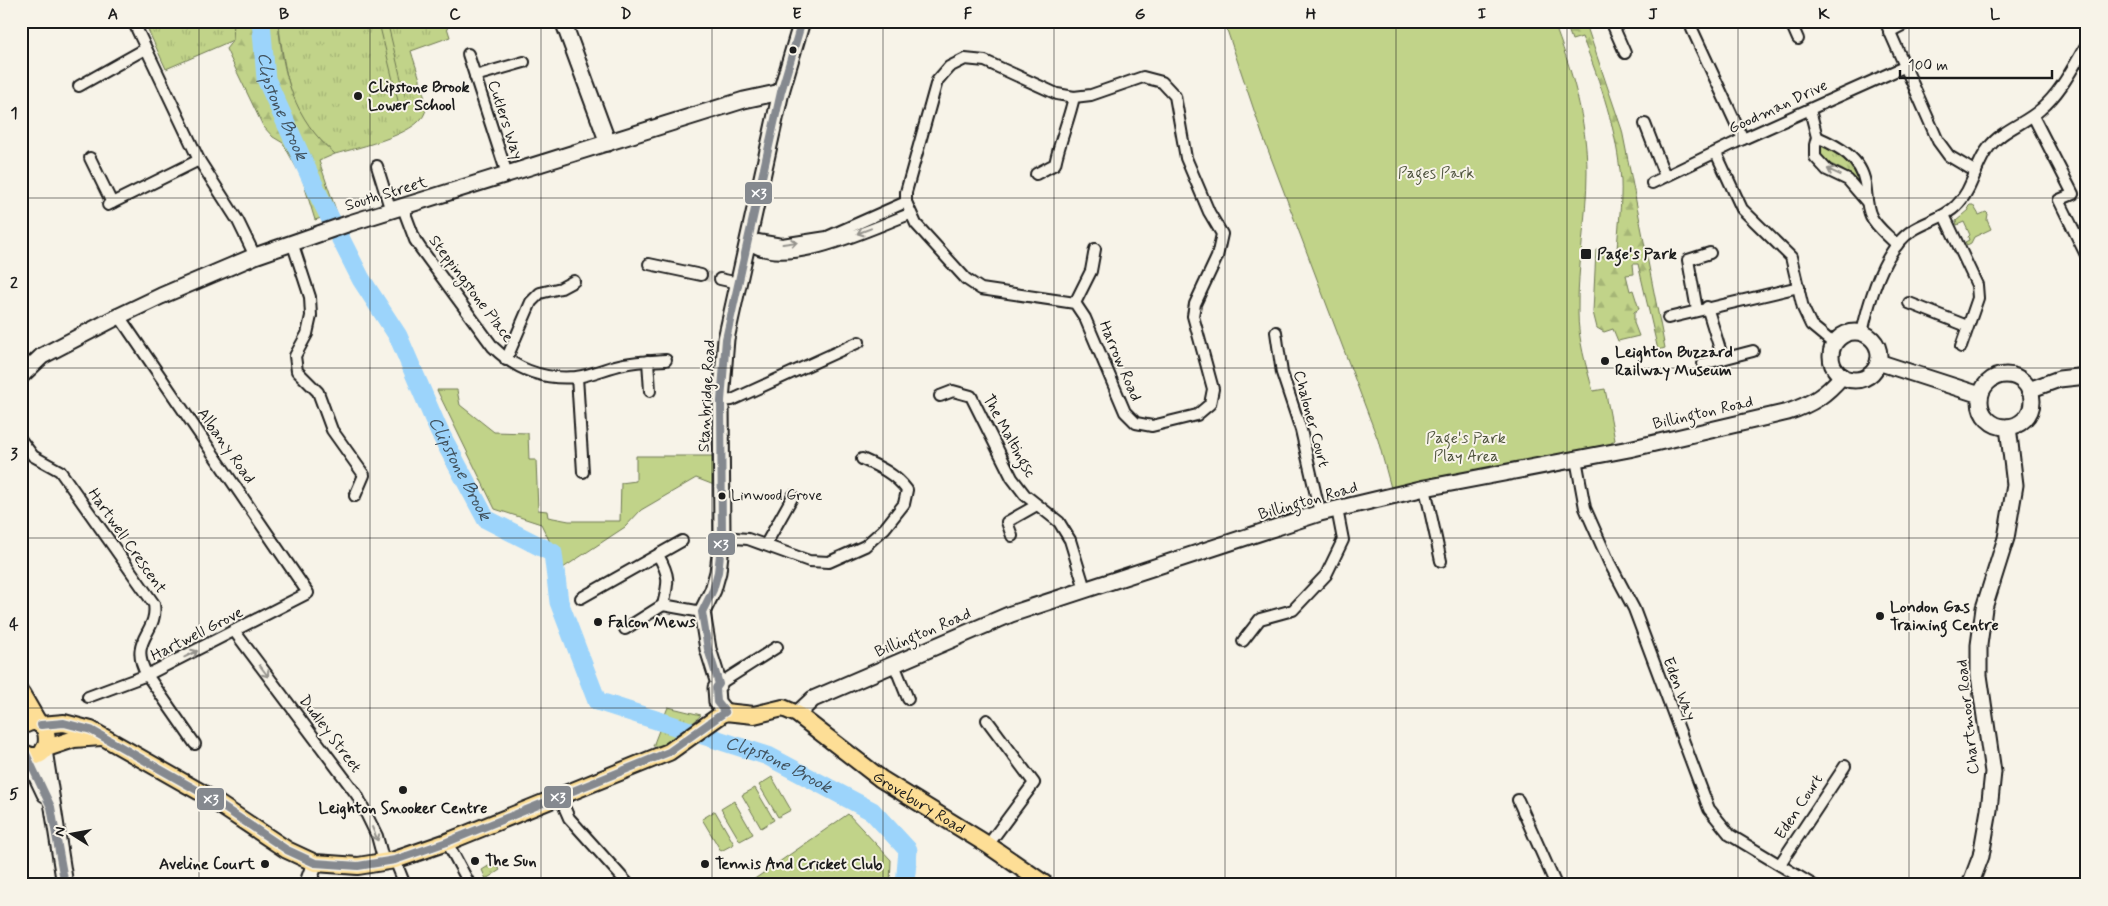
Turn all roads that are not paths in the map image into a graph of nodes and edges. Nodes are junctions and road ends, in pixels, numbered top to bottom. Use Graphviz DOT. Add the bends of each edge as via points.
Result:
graph roads {
  1 [pos="133,21"];
  2 [pos="563,21"];
  3 [pos="802,21"];
  4 [pos="1611,21"];
  5 [pos="1694,21"];
  6 [pos="1790,21"];
  7 [pos="1885,21"];
  8 [pos="1910,21"];
  9 [pos="1889,32"];
  10 [pos="1798,40"];
  11 [pos="2087,44"];
  12 [pos="145,49"];
  13 [pos="1625,53"];
  14 [pos="468,54"];
  15 [pos="524,62"];
  16 [pos="1904,67"];
  17 [pos="475,76"];
  18 [pos="79,86"];
  19 [pos="781,92"];
  20 [pos="1074,97"];
  21 [pos="1810,110"];
  22 [pos="2033,116"];
  23 [pos="1645,124"];
  24 [pos="1817,137"];
  25 [pos="1743,139"];
  26 [pos="608,143"];
  27 [pos="1716,153"];
  28 [pos="90,158"];
  29 [pos="199,160"];
  30 [pos="377,166"];
  31 [pos="1976,172"];
  32 [pos="507,174"];
  33 [pos="1036,174"];
  34 [pos="1665,176"];
  35 [pos="1652,183"];
  36 [pos="906,202"];
  37 [pos="1866,202"];
  38 [pos="397,209"];
  39 [pos="910,214"];
  40 [pos="1944,215"];
  41 [pos="292,242"];
  42 [pos="749,244"];
  43 [pos="1898,245"];
  44 [pos="1095,249"];
  45 [pos="1710,253"];
  46 [pos="255,256"];
  47 [pos="2087,257"];
  48 [pos="648,264"];
  49 [pos="701,275"];
  50 [pos="720,279"];
  51 [pos="574,281"];
  52 [pos="738,283"];
  53 [pos="1799,287"];
  54 [pos="1909,302"];
  55 [pos="1075,303"];
  56 [pos="1708,307"];
  57 [pos="1697,310"];
  58 [pos="119,316"];
  59 [pos="1668,318"];
  60 [pos="1967,326"];
  61 [pos="1276,332"];
  62 [pos="1862,333"];
  63 [pos="859,342"];
  64 [pos="1834,344"];
  65 [pos="1960,347"];
  66 [pos="1753,351"];
  67 [pos="1723,359"];
  68 [pos="506,360"];
  69 [pos="666,360"];
  70 [pos="648,362"];
  71 [pos="1878,362"];
  72 [pos="1703,364"];
  73 [pos="21,376"];
  74 [pos="1842,376"];
  75 [pos="2087,376"];
  76 [pos="577,377"];
  77 [pos="2030,390"];
  78 [pos="650,391"];
  79 [pos="940,396"];
  80 [pos="1980,396"];
  81 [pos="721,402"];
  82 [pos="2008,427"];
  83 [pos="21,440"];
  84 [pos="862,459"];
  85 [pos="1576,459"];
  86 [pos="583,472"];
  87 [pos="1425,488"];
  88 [pos="355,496"];
  89 [pos="792,496"];
  90 [pos="1037,505"];
  91 [pos="1337,509"];
  92 [pos="1320,513"];
  93 [pos="1012,536"];
  94 [pos="722,537"];
  95 [pos="682,541"];
  96 [pos="766,544"];
  97 [pos="658,555"];
  98 [pos="1442,561"];
  99 [pos="1085,589"];
  100 [pos="308,593"];
  101 [pos="581,598"];
  102 [pos="663,605"];
  103 [pos="702,612"];
  104 [pos="625,629"];
  105 [pos="235,632"];
  106 [pos="1243,641"];
  107 [pos="777,647"];
  108 [pos="894,664"];
  109 [pos="147,676"];
  110 [pos="719,684"];
  111 [pos="21,693"];
  112 [pos="88,698"];
  113 [pos="908,699"];
  114 [pos="797,714"];
  115 [pos="719,716"];
  116 [pos="988,720"];
  117 [pos="40,725"];
  118 [pos="21,727"];
  119 [pos="101,737"];
  120 [pos="195,744"];
  121 [pos="44,750"];
  122 [pos="23,753"];
  123 [pos="1845,766"];
  124 [pos="559,795"];
  125 [pos="1518,800"];
  126 [pos="51,807"];
  127 [pos="447,842"];
  128 [pos="988,845"];
  129 [pos="390,861"];
  130 [pos="315,863"];
  131 [pos="1780,864"];
  132 [pos="65,885"];
  133 [pos="307,885"];
  134 [pos="406,885"];
  135 [pos="470,885"];
  136 [pos="628,885"];
  137 [pos="1046,885"];
  138 [pos="1556,885"];
  139 [pos="1813,885"];
  140 [pos="1970,885"];
  1 -- 12 [label="street"];
  2 -- 26 [label="street"];
  3 -- 19 [label="street, Stanbridge Road"];
  4 -- 13 [label="street"];
  5 -- 25 [label="street" via="1692,29"];
  6 -- 10 [label="street"];
  7 -- 9 [label="street"];
  8 -- 9 [label="street"];
  9 -- 16 [label="street"];
  11 -- 22 [label="street" via="2054,97"];
  12 -- 18 [label="street"];
  12 -- 29 [label="street"];
  14 -- 17 [label="street, Cutlers Way"];
  15 -- 17 [label="street, Cutlers Way"];
  16 -- 21 [label="street, Goodman Drive"];
  16 -- 31 [label="street" via="1944,149 1949,156"];
  17 -- 32 [label="street, Cutlers Way"];
  19 -- 26 [label="street, South Street" via="744,100"];
  19 -- 42 [label="street, Stanbridge Road"];
  20 -- 33 [label="street" via="1055,164"];
  20 -- 36 [label="street, Harrow Road" via="1057,94 985,61 965,59 949,67 938,81 906,192"];
  20 -- 55 [label="street, Harrow Road" via="1091,95 1143,77 1162,82 1175,96 1186,158 1222,234 1217,257 1195,304 1193,316 1213,389 1210,404 1197,415 1152,426 1136,423 1125,412 1085,318"];
  21 -- 24 [label="street"];
  21 -- 25 [label="street, Goodman Drive"];
  22 -- 31 [label="street" via="1989,147"];
  22 -- 47 [label="street" via="2073,194 2059,200"];
  23 -- 34 [label="street"];
  24 -- 37 [label="street" via="1854,160 1865,180"];
  37 -- 24 [label="street, one-way" via="1848,180 1822,166 1816,157 1814,145"];
  25 -- 27 [label="street, Goodman Drive"];
  26 -- 32 [label="street, South Street"];
  27 -- 34 [label="street, Goodman Drive"];
  27 -- 53 [label="street" via="1742,209 1791,257"];
  28 -- 29 [label="street" via="110,204"];
  29 -- 46 [label="street" via="238,221"];
  30 -- 38 [label="street, Steppingstone Place"];
  31 -- 40 [label="street" via="1967,192"];
  32 -- 38 [label="street, South Street"];
  34 -- 35 [label="street, Goodman Drive"];
  36 -- 39 [label="street, Harrow Road"];
  42 -- 36 [label="street, one-way" via="758,240 782,244 827,237"];
  37 -- 43 [label="street" via="1872,218"];
  38 -- 41 [label="street, South Street"];
  38 -- 68 [label="street, Steppingstone Place" via="415,240"];
  39 -- 42 [label="street, one-way" via="829,244 786,253 756,249"];
  39 -- 55 [label="street, Harrow Road" via="966,279 981,289"];
  40 -- 43 [label="street" via="1912,231"];
  40 -- 60 [label="street" via="1977,285 1978,298"];
  41 -- 46 [label="street, South Street"];
  41 -- 88 [label="street" via="310,297 311,316 307,334 295,356 297,371 318,392 332,430 364,476"];
  42 -- 52 [label="street, Stanbridge Road"];
  43 -- 62 [label="street" via="1884,266"];
  44 -- 55 [label="street" via="1091,271"];
  45 -- 57 [label="street" via="1688,260"];
  46 -- 58 [label="street, South Street"];
  48 -- 49 [label="street"];
  50 -- 52 [label="street"];
  51 -- 68 [label="street, Steppingstone Place" via="540,293 532,302"];
  52 -- 81 [label="street, Stanbridge Road" via="726,339"];
  53 -- 56 [label="street"];
  53 -- 64 [label="street" via="1803,308 1811,325"];
  54 -- 60 [label="street"];
  56 -- 57 [label="street"];
  56 -- 67 [label="street"];
  57 -- 59 [label="street"];
  58 -- 73 [label="street, South Street" via="42,356"];
  58 -- 100 [label="street, Albany Road"];
  60 -- 65 [label="street"];
  61 -- 92 [label="street, Chaloner Court" via="1282,373 1301,430"];
  62 -- 64 [label="street" via="1845,334"];
  62 -- 71 [label="street" via="1877,348"];
  63 -- 81 [label="street" via="732,400"];
  64 -- 74 [label="street" via="1831,358 1836,371"];
  66 -- 67 [label="street"];
  67 -- 72 [label="street"];
  68 -- 76 [label="street, Steppingstone Place" via="519,369 548,377"];
  69 -- 70 [label="street, Steppingstone Place"];
  70 -- 76 [label="street, Steppingstone Place" via="624,364"];
  70 -- 78 [label="street"];
  71 -- 74 [label="street" via="1863,378"];
  71 -- 80 [label="street"];
  74 -- 85 [label="street, Billington Road" via="1824,396 1788,412"];
  75 -- 77 [label="street" via="2059,379"];
  76 -- 86 [label="street"];
  77 -- 80 [label="street" via="2019,378 2003,374 1988,381"];
  77 -- 82 [label="street" via="2030,412 2024,420"];
  79 -- 90 [label="street, The Maltingsc" via="952,391 971,396 1012,478"];
  80 -- 82 [label="street" via="1982,414 1988,421"];
  81 -- 94 [label="street, Stanbridge Road"];
  82 -- 140 [label="street, Chartmoor Road" via="2015,485 2006,538 1984,608 1979,645 1979,675 1993,772 1981,856"];
  83 -- 109 [label="street, Hartwell Crescent" via="32,456 60,471 152,600 154,614 139,652"];
  84 -- 96 [label="street" via="899,479 907,490 904,504 865,546 829,562 809,561"];
  85 -- 87 [label="street, Billington Road"];
  85 -- 131 [label="street, Eden Way" via="1585,508 1634,609 1709,809 1730,835"];
  87 -- 91 [label="street, Billington Road"];
  87 -- 98 [label="street"];
  89 -- 96 [label="street"];
  90 -- 93 [label="street" via="1007,522"];
  90 -- 99 [label="street, The Maltingsc" via="1059,522 1070,540"];
  91 -- 92 [label="street, Billington Road"];
  91 -- 106 [label="street" via="1343,540 1326,574 1293,610 1260,619"];
  92 -- 99 [label="street, Billington Road"];
  94 -- 96 [label="street"];
  94 -- 103 [label="street, Stanbridge Road" via="714,590"];
  95 -- 97 [label="street"];
  97 -- 101 [label="street"];
  97 -- 102 [label="street" via="668,572"];
  99 -- 108 [label="street, Billington Road" via="1011,614"];
  100 -- 105 [label="street, Hartwell Grove"];
  102 -- 103 [label="street"];
  102 -- 104 [label="street"];
  103 -- 110 [label="street" via="708,649"];
  109 -- 105 [label="street, Hartwell Grove, one-way"];
  105 -- 129 [label="street, Dudley Street, one-way" via="357,794"];
  107 -- 110 [label="street"];
  108 -- 113 [label="street"];
  108 -- 114 [label="street, Billington Road" via="814,699"];
  109 -- 112 [label="street"];
  109 -- 120 [label="street, Hartwell Grove"];
  110 -- 115 [label="street" via="716,702"];
  111 -- 117 [label="main road"];
  114 -- 115 [label="main road" via="783,708 754,715"];
  114 -- 128 [label="main road, Grovebury Road" via="881,779"];
  115 -- 124 [label="main road" via="668,752"];
  116 -- 128 [label="street" via="1034,784"];
  117 -- 118 [label="main road" via="29,723"];
  117 -- 119 [label="main road" via="64,723 91,730"];
  117 -- 121 [label="main road" via="48,734"];
  119 -- 121 [label="main road" via="74,739"];
  119 -- 130 [label="main road" via="202,793 265,837"];
  121 -- 122 [label="main road" via="36,755"];
  121 -- 126 [label="street"];
  122 -- 126 [label="street"];
  123 -- 131 [label="street, Eden Court"];
  124 -- 127 [label="main road"];
  124 -- 136 [label="street" via="569,818"];
  125 -- 138 [label="street"];
  126 -- 132 [label="street"];
  127 -- 129 [label="main road"];
  127 -- 135 [label="street"];
  128 -- 137 [label="main road, Grovebury Road"];
  129 -- 130 [label="main road" via="358,866"];
  129 -- 134 [label="street, Dudley Street"];
  130 -- 133 [label="street"];
  131 -- 139 [label="street, Eden Way"];
}
